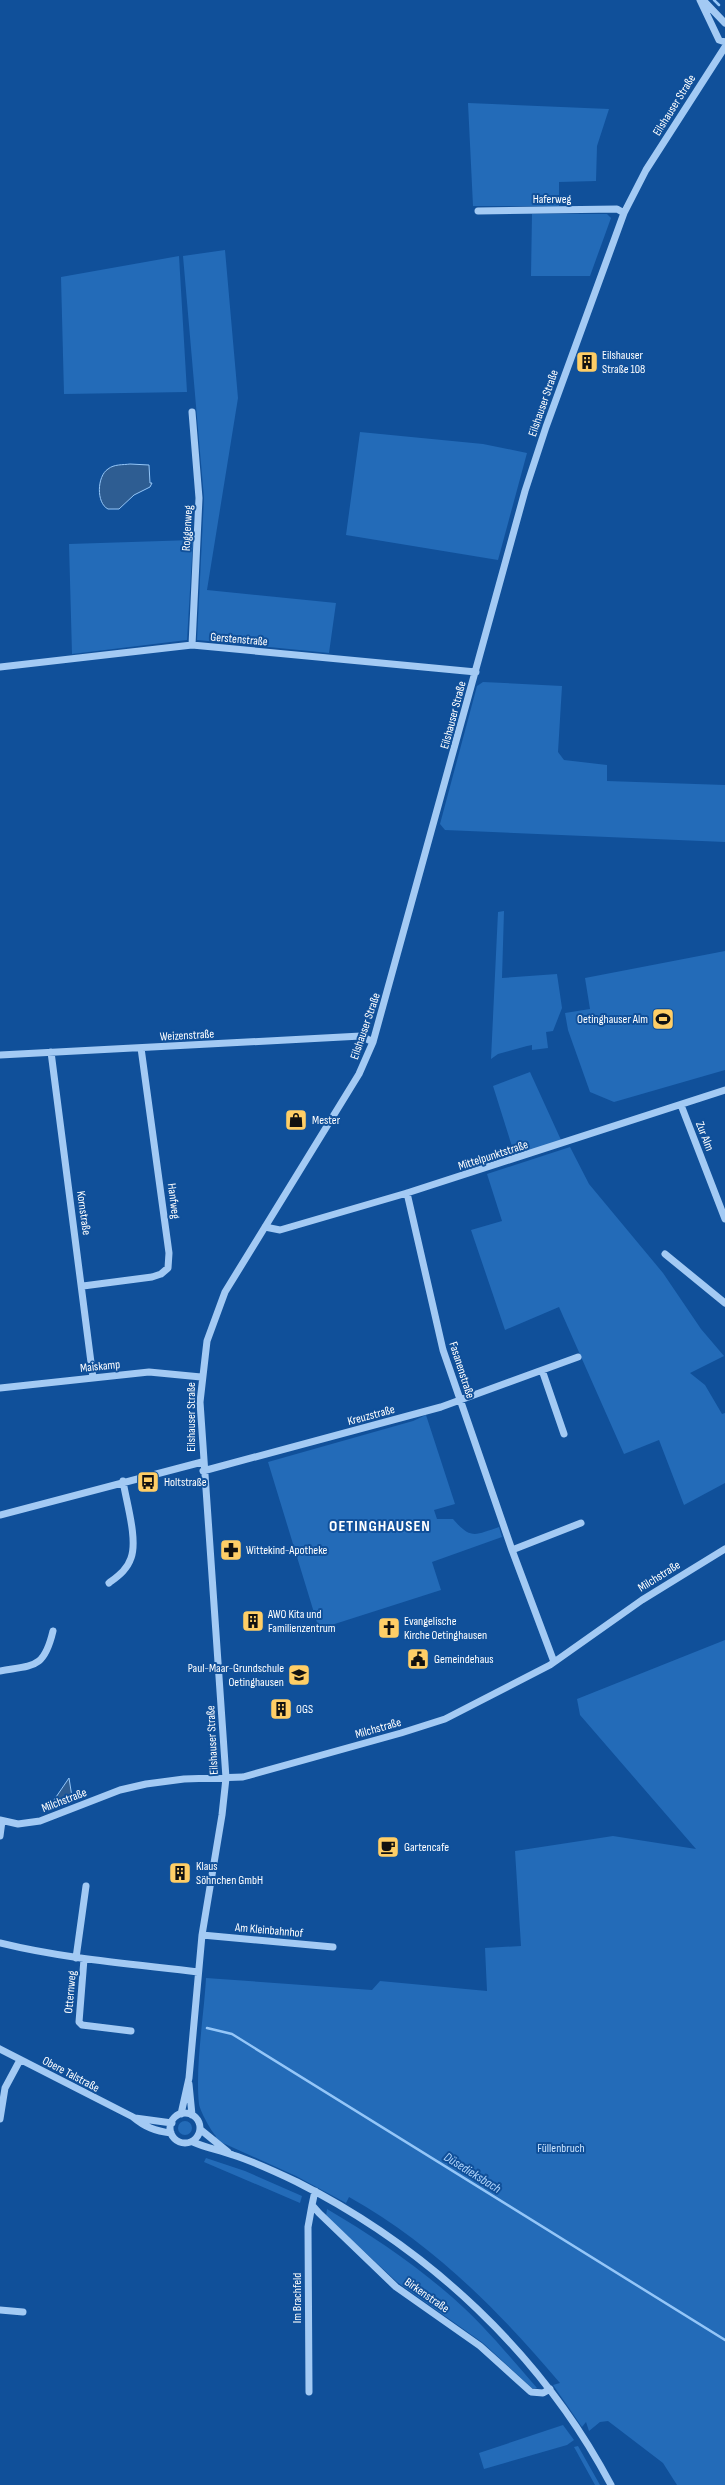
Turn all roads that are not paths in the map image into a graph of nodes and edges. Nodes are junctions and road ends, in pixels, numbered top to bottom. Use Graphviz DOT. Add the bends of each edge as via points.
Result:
graph roads {
  1 [pos="700,0"];
  2 [pos="703,0"];
  3 [pos="725,23"];
  4 [pos="725,42"];
  5 [pos="725,47"];
  6 [pos="478,211"];
  7 [pos="624,213"];
  8 [pos="192,412"];
  9 [pos="192,645"];
  10 [pos="0,667"];
  11 [pos="476,672"];
  12 [pos="373,1042"];
  13 [pos="140,1048"];
  14 [pos="51,1052"];
  15 [pos="0,1055"];
  16 [pos="725,1090"];
  17 [pos="682,1105"];
  18 [pos="407,1194"];
  19 [pos="725,1219"];
  20 [pos="265,1227"];
  21 [pos="665,1254"];
  22 [pos="82,1286"];
  23 [pos="725,1304"];
  24 [pos="578,1357"];
  25 [pos="542,1370"];
  26 [pos="202,1377"];
  27 [pos="93,1378"];
  28 [pos="0,1388"];
  29 [pos="460,1401"];
  30 [pos="564,1434"];
  31 [pos="202,1462"];
  32 [pos="203,1471"];
  33 [pos="123,1481"];
  34 [pos="0,1515"];
  35 [pos="581,1523"];
  36 [pos="725,1549"];
  37 [pos="512,1550"];
  38 [pos="109,1583"];
  39 [pos="53,1632"];
  40 [pos="554,1662"];
  41 [pos="0,1671"];
  42 [pos="226,1778"];
  43 [pos="1,1821"];
  44 [pos="0,1836"];
  45 [pos="86,1886"];
  46 [pos="202,1934"];
  47 [pos="0,1943"];
  48 [pos="333,1947"];
  49 [pos="76,1958"];
  50 [pos="84,1959"];
  51 [pos="198,1972"];
  52 [pos="131,2032"];
  53 [pos="0,2049"];
  54 [pos="20,2060"];
  55 [pos="189,2078"];
  56 [pos="182,2114"];
  57 [pos="192,2115"];
  58 [pos="133,2117"];
  59 [pos="0,2119"];
  60 [pos="172,2123"];
  61 [pos="201,2130"];
  62 [pos="171,2133"];
  63 [pos="193,2142"];
  64 [pos="231,2154"];
  65 [pos="315,2191"];
  66 [pos="312,2205"];
  67 [pos="0,2310"];
  68 [pos="23,2312"];
  69 [pos="550,2389"];
  70 [pos="309,2392"];
  71 [pos="611,2485"];
  1 -- 4 [label="street" via="720,40"];
  2 -- 3 [label="street"];
  5 -- 7 [label="street, Eilshauser Straße" via="646,170"];
  6 -- 7 [label="street, Haferweg" via="617,209"];
  7 -- 11 [label="street, Eilshauser Straße" via="525,492"];
  8 -- 9 [label="street, Roggenweg" via="199,498"];
  9 -- 10 [label="street, Gerstenstraße"];
  9 -- 11 [label="street, Gerstenstraße"];
  11 -- 12 [label="street, Eilshauser Straße"];
  12 -- 13 [label="street, Weizenstraße" via="361,1036"];
  12 -- 20 [label="street, Eilshauser Straße" via="359,1074"];
  13 -- 14 [label="street, Weizenstraße"];
  13 -- 22 [label="street, Hanfweg" via="169,1253 168,1268 152,1277"];
  14 -- 15 [label="street, Weizenstraße"];
  14 -- 22 [label="street, Kornstraße"];
  16 -- 17 [label="street, Mittelpunktstraße"];
  17 -- 18 [label="street, Mittelpunktstraße"];
  17 -- 19 [label="street, Zur Alm"];
  18 -- 20 [label="street, Mittelpunktstraße" via="280,1230"];
  18 -- 29 [label="street, Fasanenstraße" via="443,1350"];
  20 -- 26 [label="street, Eilshauser Straße" via="234,1276 215,1315 207,1341"];
  21 -- 23 [label="street"];
  22 -- 27 [label="street, Kornstraße"];
  24 -- 25 [label="street, Kreuzstraße"];
  25 -- 29 [label="street, Kreuzstraße"];
  25 -- 30 [label="street"];
  26 -- 27 [label="street, Maiskamp" via="149,1372"];
  26 -- 31 [label="street, Eilshauser Straße"];
  27 -- 28 [label="street, Maiskamp"];
  29 -- 32 [label="street, Kreuzstraße"];
  29 -- 37 [label="street, Fasanenstraße"];
  31 -- 32 [label="street, Eilshauser Straße"];
  31 -- 33 [label="street"];
  32 -- 42 [label="street, Eilshauser Straße"];
  33 -- 34 [label="street"];
  33 -- 38 [label="street" via="131,1528 132,1554 126,1569"];
  35 -- 37 [label="street"];
  36 -- 40 [label="street, Milchstraße" via="642,1600"];
  37 -- 40 [label="street, Fasanenstraße"];
  39 -- 41 [label="street" via="48,1651 40,1662"];
  40 -- 42 [label="street, Milchstraße" via="445,1719 401,1734 243,1777"];
  42 -- 43 [label="street, Milchstraße" via="184,1779 146,1784 120,1790 40,1821 18,1824"];
  42 -- 46 [label="street, Eilshauser Straße"];
  43 -- 44 [label="street"];
  45 -- 49 [label="street"];
  46 -- 48 [label="street, Am Kleinbahnhof"];
  46 -- 51 [label="street, Eilshauser Straße"];
  47 -- 49 [label="street" via="40,1953"];
  49 -- 50 [label="street"];
  50 -- 51 [label="street"];
  50 -- 52 [label="street, Otternweg" via="79,2022 82,2025"];
  51 -- 55 [label="street, Eilshauser Straße"];
  53 -- 54 [label="street, Obere Talstraße"];
  54 -- 58 [label="street, Obere Talstraße"];
  54 -- 59 [label="street" via="5,2088"];
  55 -- 56 [label="street, Eilshauser Straße"];
  55 -- 57 [label="street, Eilshauser Straße"];
  56 -- 57 [label="street"];
  56 -- 60 [label="street"];
  57 -- 61 [label="street" via="199,2121"];
  58 -- 60 [label="street, Obere Talstraße"];
  58 -- 62 [label="street, Obere Talstraße" via="157,2132"];
  60 -- 62 [label="street"];
  61 -- 63 [label="street"];
  61 -- 64 [label="street, Birkenstraße" via="214,2143"];
  62 -- 63 [label="street" via="180,2142"];
  63 -- 64 [label="street, Birkenstraße"];
  64 -- 65 [label="street, Birkenstraße"];
  65 -- 66 [label="street"];
  65 -- 69 [label="street, Birkenstraße" via="385,2234 441,2276 501,2333"];
  66 -- 69 [label="street, Birkenstraße" via="396,2286 480,2346 531,2392 543,2393"];
  66 -- 70 [label="street, Im Brachfeld" via="308,2227"];
  67 -- 68 [label="street"];
  69 -- 71 [label="street, Birkenstraße"];
}
